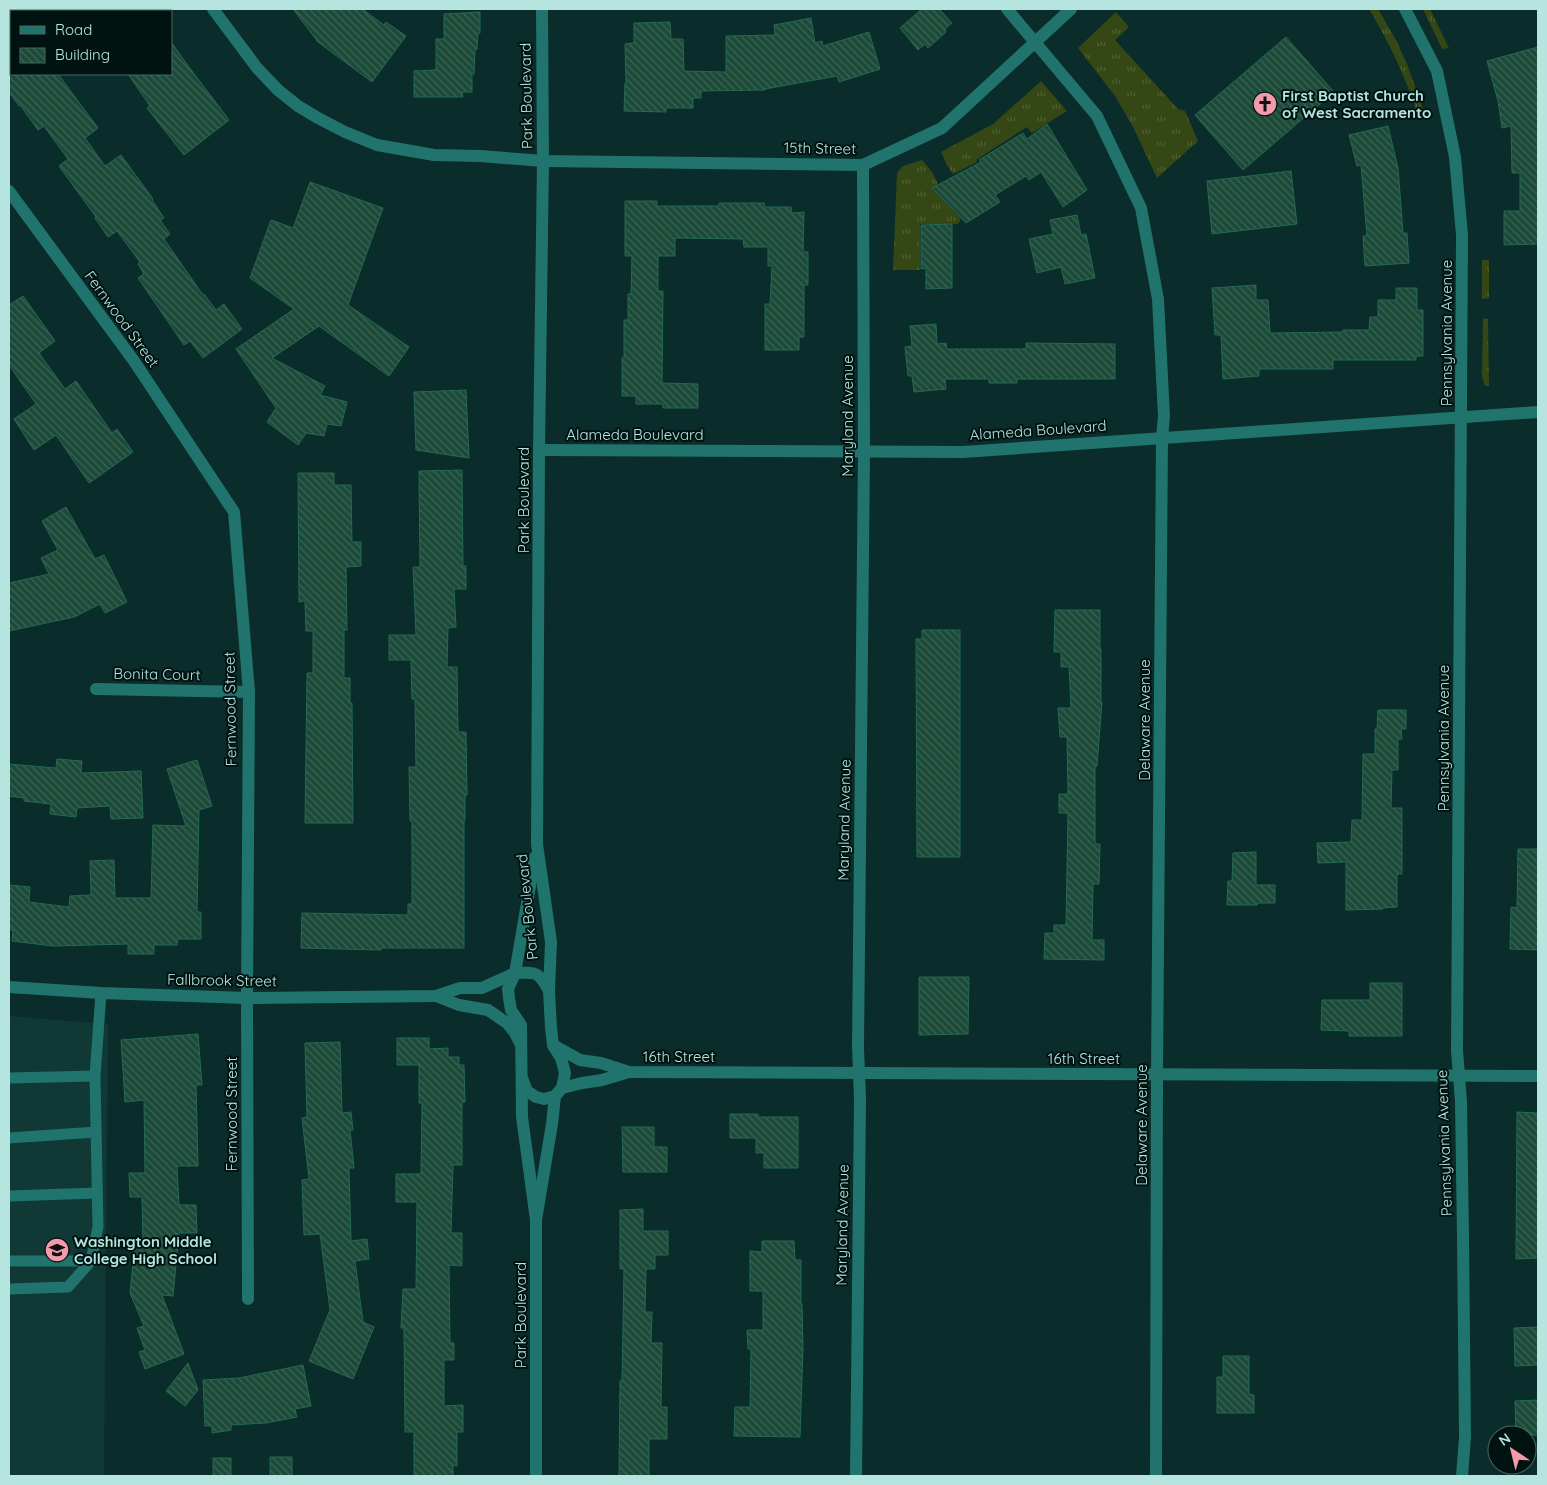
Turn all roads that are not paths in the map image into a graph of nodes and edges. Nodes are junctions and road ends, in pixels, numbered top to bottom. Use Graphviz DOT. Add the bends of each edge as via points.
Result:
graph roads {
  1 [pos="213,9"];
  2 [pos="542,9"];
  3 [pos="1007,9"];
  4 [pos="1071,9"];
  5 [pos="1405,9"];
  6 [pos="1034,42"];
  7 [pos="543,161"];
  8 [pos="863,165"];
  9 [pos="9,191"];
  10 [pos="1538,412"];
  11 [pos="1462,416"];
  12 [pos="1162,438"];
  13 [pos="539,450"];
  14 [pos="864,452"];
  15 [pos="96,689"];
  16 [pos="249,692"];
  17 [pos="537,844"];
  18 [pos="515,972"];
  19 [pos="9,987"];
  20 [pos="549,991"];
  21 [pos="101,993"];
  22 [pos="436,996"];
  23 [pos="247,998"];
  24 [pos="522,1045"];
  25 [pos="553,1045"];
  26 [pos="629,1072"];
  27 [pos="859,1073"];
  28 [pos="1157,1074"];
  29 [pos="1459,1075"];
  30 [pos="95,1076"];
  31 [pos="1538,1076"];
  32 [pos="9,1078"];
  33 [pos="522,1078"];
  34 [pos="559,1092"];
  35 [pos="96,1132"];
  36 [pos="9,1138"];
  37 [pos="97,1193"];
  38 [pos="9,1196"];
  39 [pos="536,1220"];
  40 [pos="9,1261"];
  41 [pos="91,1261"];
  42 [pos="9,1289"];
  43 [pos="248,1299"];
  44 [pos="536,1476"];
  45 [pos="856,1476"];
  46 [pos="1156,1476"];
  47 [pos="1462,1476"];
  1 -- 7 [label="street, 15th Street" via="257,68 278,90 302,108 345,132 377,144 434,155"];
  2 -- 7 [label="street, Park Boulevard"];
  3 -- 6 [label="street, Delaware Avenue"];
  4 -- 6 [label="street, 15th Street"];
  5 -- 11 [label="street, Pennsylvania Avenue" via="1437,71 1455,157 1462,235"];
  6 -- 8 [label="street, 15th Street" via="942,128"];
  6 -- 12 [label="street, Delaware Avenue" via="1097,116 1141,208 1158,298 1164,416"];
  7 -- 8 [label="street, 15th Street"];
  7 -- 13 [label="street, Park Boulevard"];
  8 -- 14 [label="street, Maryland Avenue"];
  9 -- 16 [label="street, Fernwood Street" via="134,361 234,512"];
  10 -- 11 [label="street, Alameda Boulevard"];
  11 -- 12 [label="street, Alameda Boulevard"];
  11 -- 29 [label="street, Pennsylvania Avenue"];
  12 -- 14 [label="street, Alameda Boulevard" via="963,452"];
  12 -- 28 [label="street, Delaware Avenue"];
  13 -- 14 [label="street, Alameda Boulevard"];
  13 -- 17 [label="street, Park Boulevard"];
  14 -- 27 [label="street, Maryland Avenue"];
  15 -- 16 [label="street, Bonita Court"];
  16 -- 23 [label="street, Fernwood Street"];
  17 -- 18 [label="street"];
  17 -- 20 [label="street, Park Boulevard" via="550,942"];
  18 -- 20 [label="street" via="531,972 542,977"];
  18 -- 22 [label="street" via="482,988 460,988"];
  18 -- 24 [label="street" via="508,989 511,1010 521,1025"];
  19 -- 21 [label="street, Fallbrook Street"];
  20 -- 25 [label="street, Park Boulevard"];
  21 -- 23 [label="street, Fallbrook Street"];
  21 -- 30 [label="lane"];
  22 -- 23 [label="street, Fallbrook Street"];
  22 -- 24 [label="street" via="488,1010 507,1023"];
  23 -- 43 [label="street, Fernwood Street"];
  24 -- 33 [label="street"];
  25 -- 26 [label="street" via="580,1060"];
  25 -- 34 [label="street, Park Boulevard" via="565,1073"];
  26 -- 27 [label="street, 16th Street"];
  26 -- 34 [label="street"];
  27 -- 28 [label="street, 16th Street"];
  27 -- 45 [label="street, Maryland Avenue"];
  28 -- 29 [label="street, 16th Street"];
  28 -- 46 [label="street, Delaware Avenue"];
  29 -- 31 [label="street, 16th Street"];
  29 -- 47 [label="street, Pennsylvania Avenue" via="1465,1437"];
  30 -- 32 [label="lane"];
  30 -- 35 [label="lane"];
  33 -- 34 [label="street" via="527,1091 536,1097 544,1099"];
  33 -- 39 [label="street" via="522,1117"];
  34 -- 39 [label="street, Park Boulevard"];
  35 -- 36 [label="lane"];
  35 -- 37 [label="lane"];
  37 -- 38 [label="lane"];
  37 -- 41 [label="lane" via="98,1227"];
  39 -- 44 [label="street, Park Boulevard"];
  40 -- 41 [label="lane"];
  41 -- 42 [label="lane" via="68,1287"];
}
